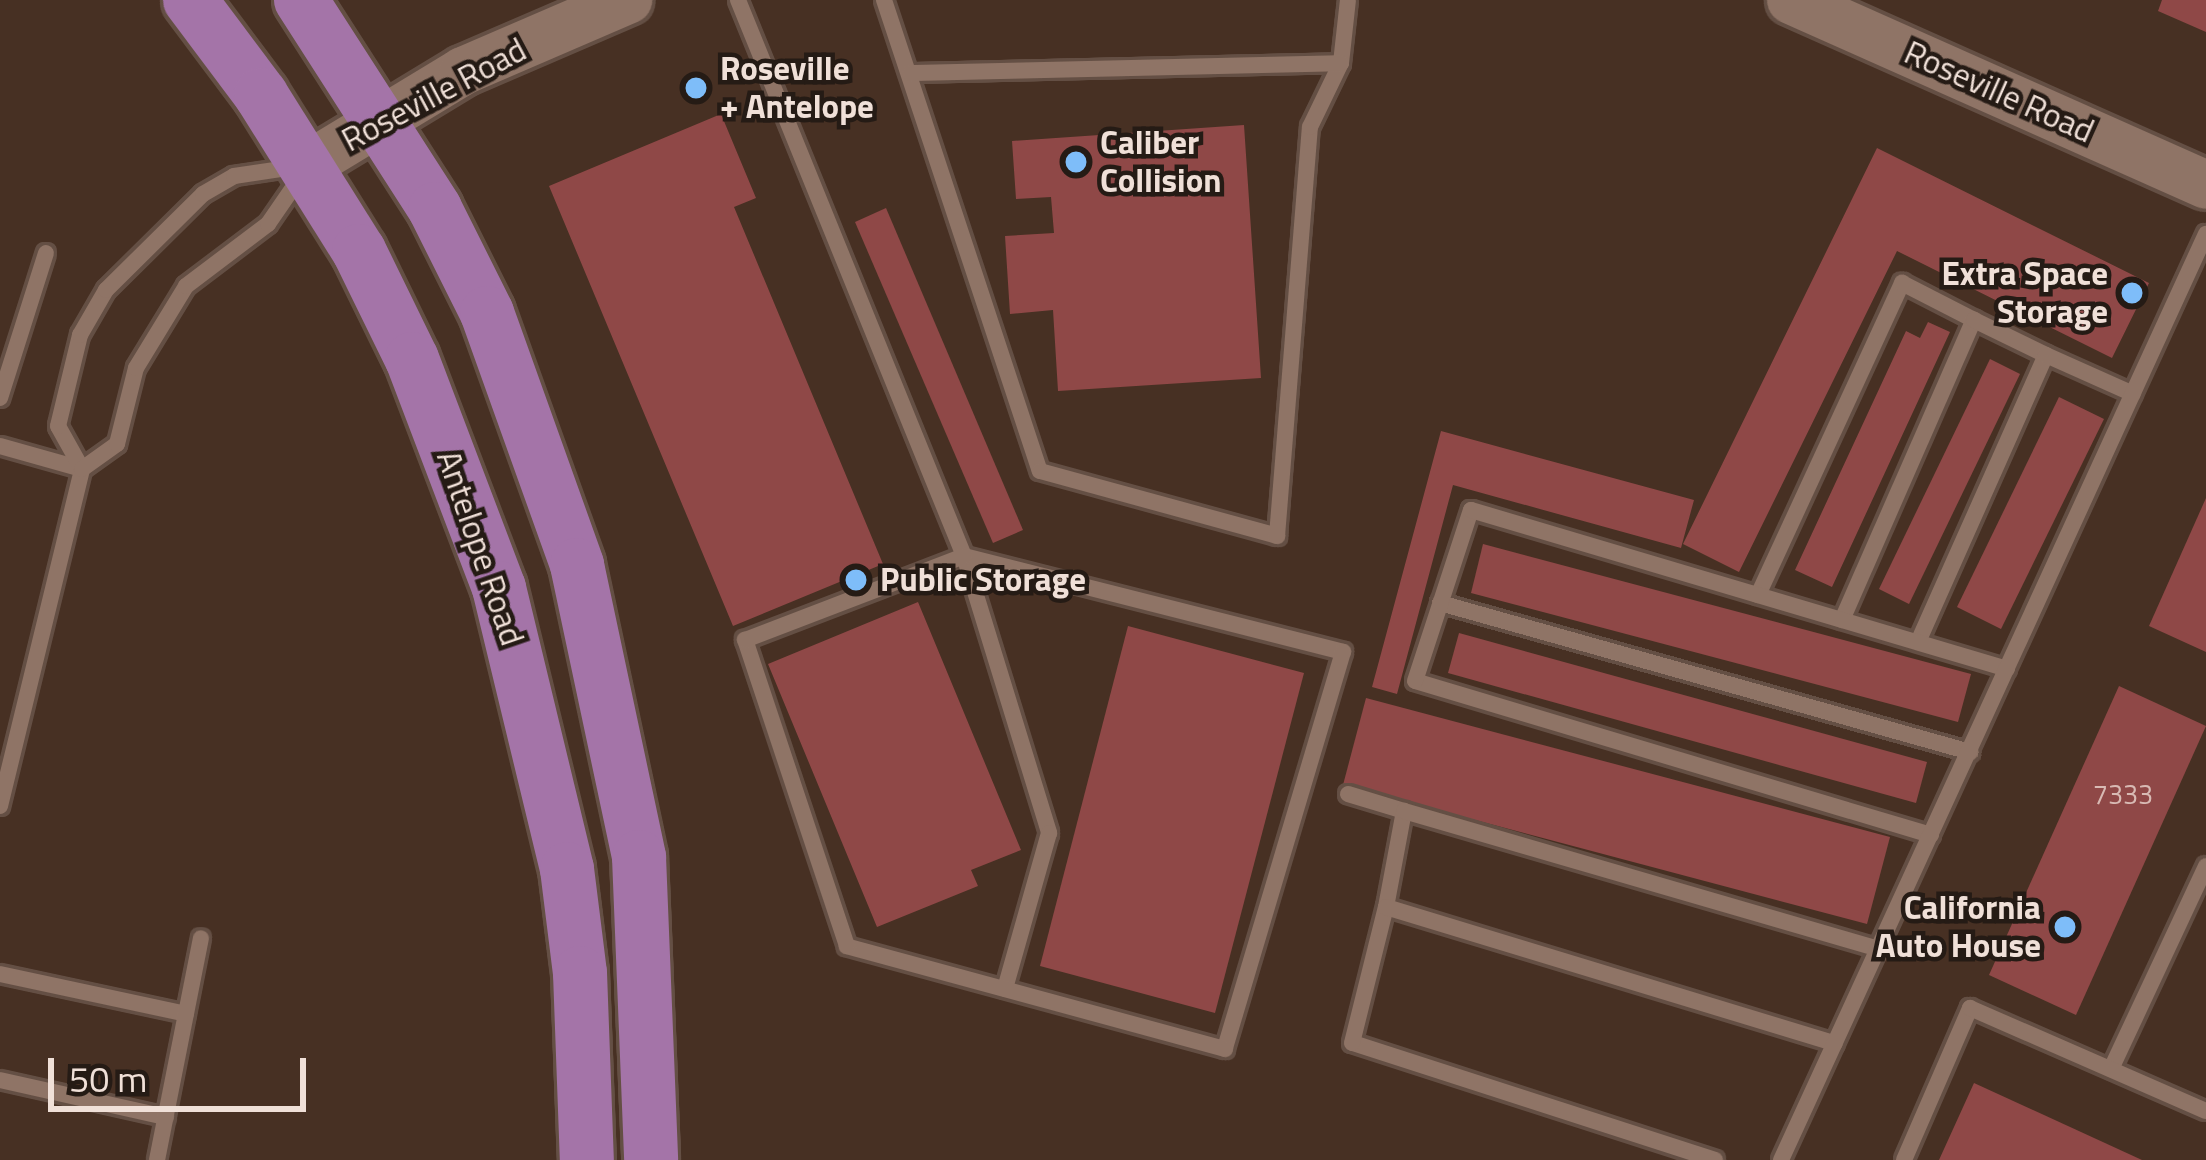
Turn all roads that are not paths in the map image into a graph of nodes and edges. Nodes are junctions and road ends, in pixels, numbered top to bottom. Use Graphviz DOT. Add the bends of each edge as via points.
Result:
graph roads {
  1 [pos="190,0"];
  2 [pos="301,0"];
  3 [pos="628,0"];
  4 [pos="738,0"];
  5 [pos="884,0"];
  6 [pos="1348,0"];
  7 [pos="1791,0"];
  8 [pos="1341,63"];
  9 [pos="911,74"];
  10 [pos="380,118"];
  11 [pos="308,165"];
  12 [pos="2206,185"];
  13 [pos="2206,234"];
  14 [pos="46,253"];
  15 [pos="1974,320"];
  16 [pos="2046,355"];
  17 [pos="2133,394"];
  18 [pos="0,398"];
  19 [pos="0,446"];
  20 [pos="82,469"];
  21 [pos="964,556"];
  22 [pos="1758,595"];
  23 [pos="1440,603"];
  24 [pos="1842,620"];
  25 [pos="1918,642"];
  26 [pos="2007,669"];
  27 [pos="1970,752"];
  28 [pos="1348,794"];
  29 [pos="0,806"];
  30 [pos="1403,811"];
  31 [pos="1931,835"];
  32 [pos="2206,866"];
  33 [pos="1386,907"];
  34 [pos="200,938"];
  35 [pos="1878,949"];
  36 [pos="0,974"];
  37 [pos="1005,989"];
  38 [pos="186,1014"];
  39 [pos="1835,1043"];
  40 [pos="2111,1069"];
  41 [pos="0,1080"];
  42 [pos="2206,1111"];
  43 [pos="166,1117"];
  44 [pos="157,1160"];
  45 [pos="587,1160"];
  46 [pos="651,1160"];
  47 [pos="1715,1160"];
  48 [pos="1781,1160"];
  49 [pos="1904,1160"];
  1 -- 11 [label="main road, Antelope Road"];
  2 -- 10 [label="main road"];
  3 -- 10 [label="main road, Roseville Road" via="463,71"];
  4 -- 21 [label="lane"];
  5 -- 9 [label="lane"];
  6 -- 8 [label="lane"];
  7 -- 12 [label="main road, Roseville Road"];
  8 -- 9 [label="lane"];
  8 -- 9 [label="lane" via="1310,127 1277,536 1040,471"];
  10 -- 11 [label="main road, Roseville Road"];
  10 -- 46 [label="main road" via="487,313 577,565 639,857"];
  11 -- 20 [label="lane" via="268,224 186,286 136,368 117,444"];
  11 -- 20 [label="lane" via="234,176 203,194 106,290 80,335 58,427"];
  11 -- 45 [label="main road, Antelope Road" via="412,359 499,588 567,869 582,993"];
  13 -- 17 [label="lane"];
  14 -- 18 [label="lane"];
  15 -- 16 [label="lane"];
  15 -- 22 [label="lane" via="1901,283"];
  15 -- 24 [label="lane"];
  16 -- 17 [label="lane"];
  16 -- 25 [label="lane"];
  17 -- 26 [label="lane"];
  19 -- 20 [label="lane"];
  20 -- 29 [label="lane"];
  21 -- 37 [label="lane" via="1049,833"];
  21 -- 37 [label="lane" via="745,640 847,946"];
  21 -- 37 [label="lane" via="1343,652 1225,1049"];
  22 -- 23 [label="lane" via="1471,511"];
  22 -- 24 [label="lane"];
  23 -- 27 [label="lane"];
  23 -- 31 [label="lane" via="1414,681"];
  24 -- 25 [label="lane"];
  25 -- 26 [label="lane"];
  26 -- 27 [label="lane"];
  27 -- 31 [label="lane"];
  28 -- 30 [label="lane"];
  30 -- 33 [label="lane"];
  30 -- 35 [label="lane"];
  31 -- 35 [label="lane"];
  32 -- 40 [label="lane"];
  33 -- 39 [label="lane"];
  33 -- 47 [label="lane" via="1352,1043"];
  34 -- 38 [label="lane"];
  35 -- 39 [label="lane"];
  36 -- 38 [label="lane"];
  38 -- 43 [label="lane"];
  39 -- 48 [label="lane"];
  40 -- 42 [label="lane"];
  40 -- 49 [label="lane" via="1970,1008"];
  41 -- 43 [label="lane"];
  43 -- 44 [label="lane"];
}
